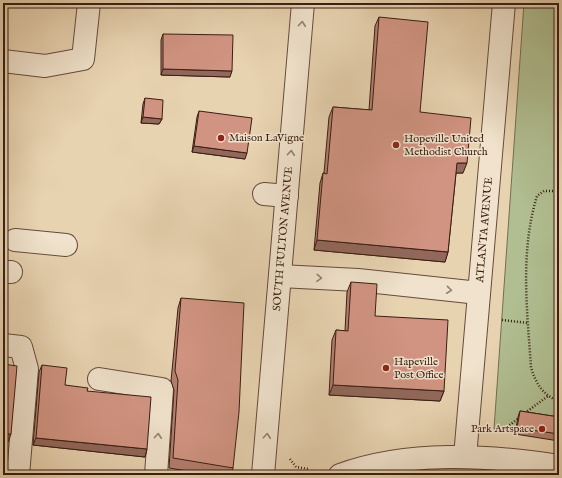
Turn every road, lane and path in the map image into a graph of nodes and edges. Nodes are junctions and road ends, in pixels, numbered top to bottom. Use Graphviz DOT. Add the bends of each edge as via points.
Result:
graph roads {
  1 [pos="89,3"];
  2 [pos="304,3"];
  3 [pos="504,3"];
  4 [pos="3,61"];
  5 [pos="559,191"];
  6 [pos="264,194"];
  7 [pos="287,196"];
  8 [pos="15,240"];
  9 [pos="66,245"];
  10 [pos="276,266"];
  11 [pos="479,293"];
  12 [pos="502,320"];
  13 [pos="528,323"];
  14 [pos="3,345"];
  15 [pos="99,379"];
  16 [pos="548,396"];
  17 [pos="559,401"];
  18 [pos="507,427"];
  19 [pos="465,457"];
  20 [pos="290,459"];
  21 [pos="559,466"];
  22 [pos="309,469"];
  23 [pos="18,475"];
  24 [pos="156,475"];
  25 [pos="263,475"];
  26 [pos="340,475"];
  1 -- 4 [label="street" via="83,59 45,66"];
  7 -- 2 [label="street, SOUTH FULTON AVENUE, one-way"];
  3 -- 11 [label="street, ATLANTA AVENUE"];
  5 -- 13 [label="path" via="544,191 537,196 534,205 529,234 526,287"];
  6 -- 7 [label="street"];
  7 -- 10 [label="street, SOUTH FULTON AVENUE"];
  8 -- 9 [label="street"];
  10 -- 11 [label="street, one-way" via="358,280"];
  25 -- 10 [label="street, SOUTH FULTON AVENUE, one-way"];
  11 -- 19 [label="street, ATLANTA AVENUE"];
  12 -- 13 [label="path"];
  13 -- 16 [label="path" via="533,372 539,386"];
  14 -- 23 [label="street" via="21,347 26,369"];
  24 -- 15 [label="street, one-way" via="162,388"];
  16 -- 17 [label="path"];
  16 -- 18 [label="path"];
  19 -- 21 [label="street"];
  19 -- 26 [label="street" via="388,461"];
  20 -- 22 [label="path" via="296,467"];
}
